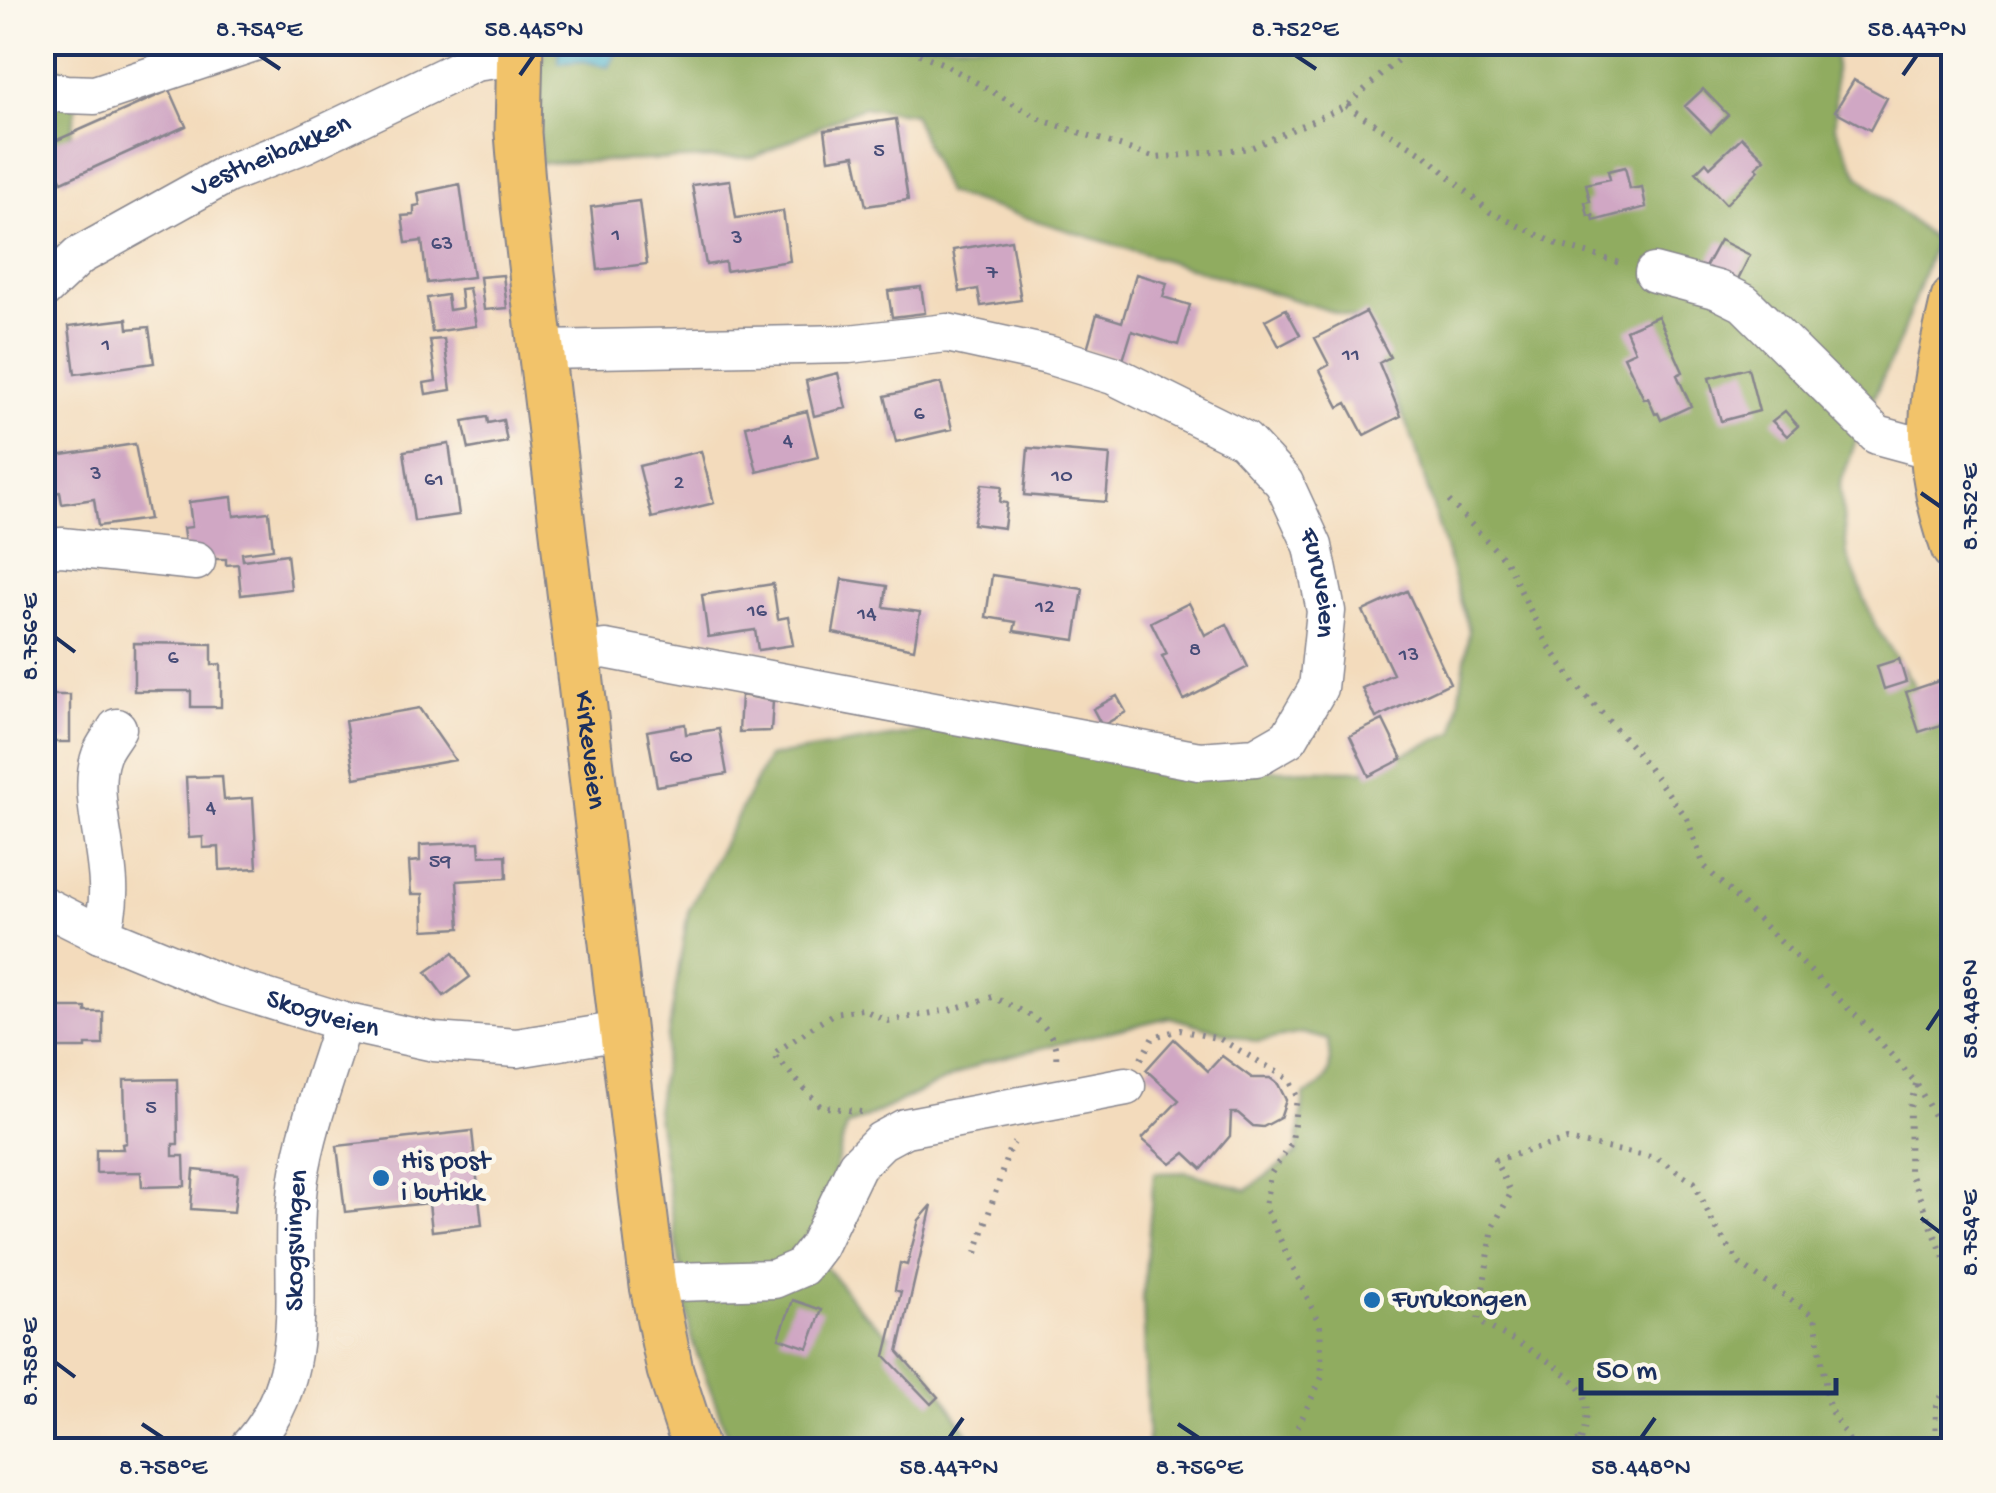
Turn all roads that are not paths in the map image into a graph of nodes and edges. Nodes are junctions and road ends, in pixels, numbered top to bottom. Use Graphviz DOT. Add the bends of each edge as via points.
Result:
graph roads {
  1 [pos="254,42"];
  2 [pos="519,50"];
  3 [pos="42,88"];
  4 [pos="1654,272"];
  5 [pos="42,291"];
  6 [pos="1954,299"];
  7 [pos="544,350"];
  8 [pos="1938,427"];
  9 [pos="42,548"];
  10 [pos="1954,548"];
  11 [pos="196,561"];
  12 [pos="580,652"];
  13 [pos="117,728"];
  14 [pos="42,905"];
  15 [pos="100,934"];
  16 [pos="343,1022"];
  17 [pos="621,1031"];
  18 [pos="1126,1086"];
  19 [pos="653,1286"];
  20 [pos="246,1450"];
  21 [pos="696,1450"];
  1 -- 3 [label="street" via="95,94"];
  2 -- 5 [label="street, Vestheibakken" via="475,62 226,174 78,256"];
  2 -- 7 [label="main road, Kirkeveien" via="522,188"];
  4 -- 8 [label="street" via="1744,303 1877,434 1914,445"];
  6 -- 8 [label="main road"];
  7 -- 12 [label="main road, Kirkeveien"];
  7 -- 12 [label="street, Furuveien" via="849,344 947,333 1113,375 1244,440 1284,484 1313,546 1326,611 1318,688 1289,738 1256,756 1199,761 606,650"];
  8 -- 10 [label="main road" via="1937,495"];
  9 -- 11 [label="street"];
  12 -- 17 [label="main road, Kirkeveien"];
  13 -- 15 [label="street" via="101,756 97,781 107,869"];
  14 -- 15 [label="street, Skogveien"];
  15 -- 16 [label="street, Skogveien" via="226,986"];
  16 -- 17 [label="street, Skogveien" via="434,1042 517,1048"];
  16 -- 20 [label="street, Skogsvingen" via="300,1174 292,1366 282,1398"];
  17 -- 19 [label="main road, Kirkeveien"];
  18 -- 19 [label="street" via="906,1128 880,1140 857,1165 802,1267 774,1280"];
  19 -- 21 [label="main road, Kirkeveien"];
}
